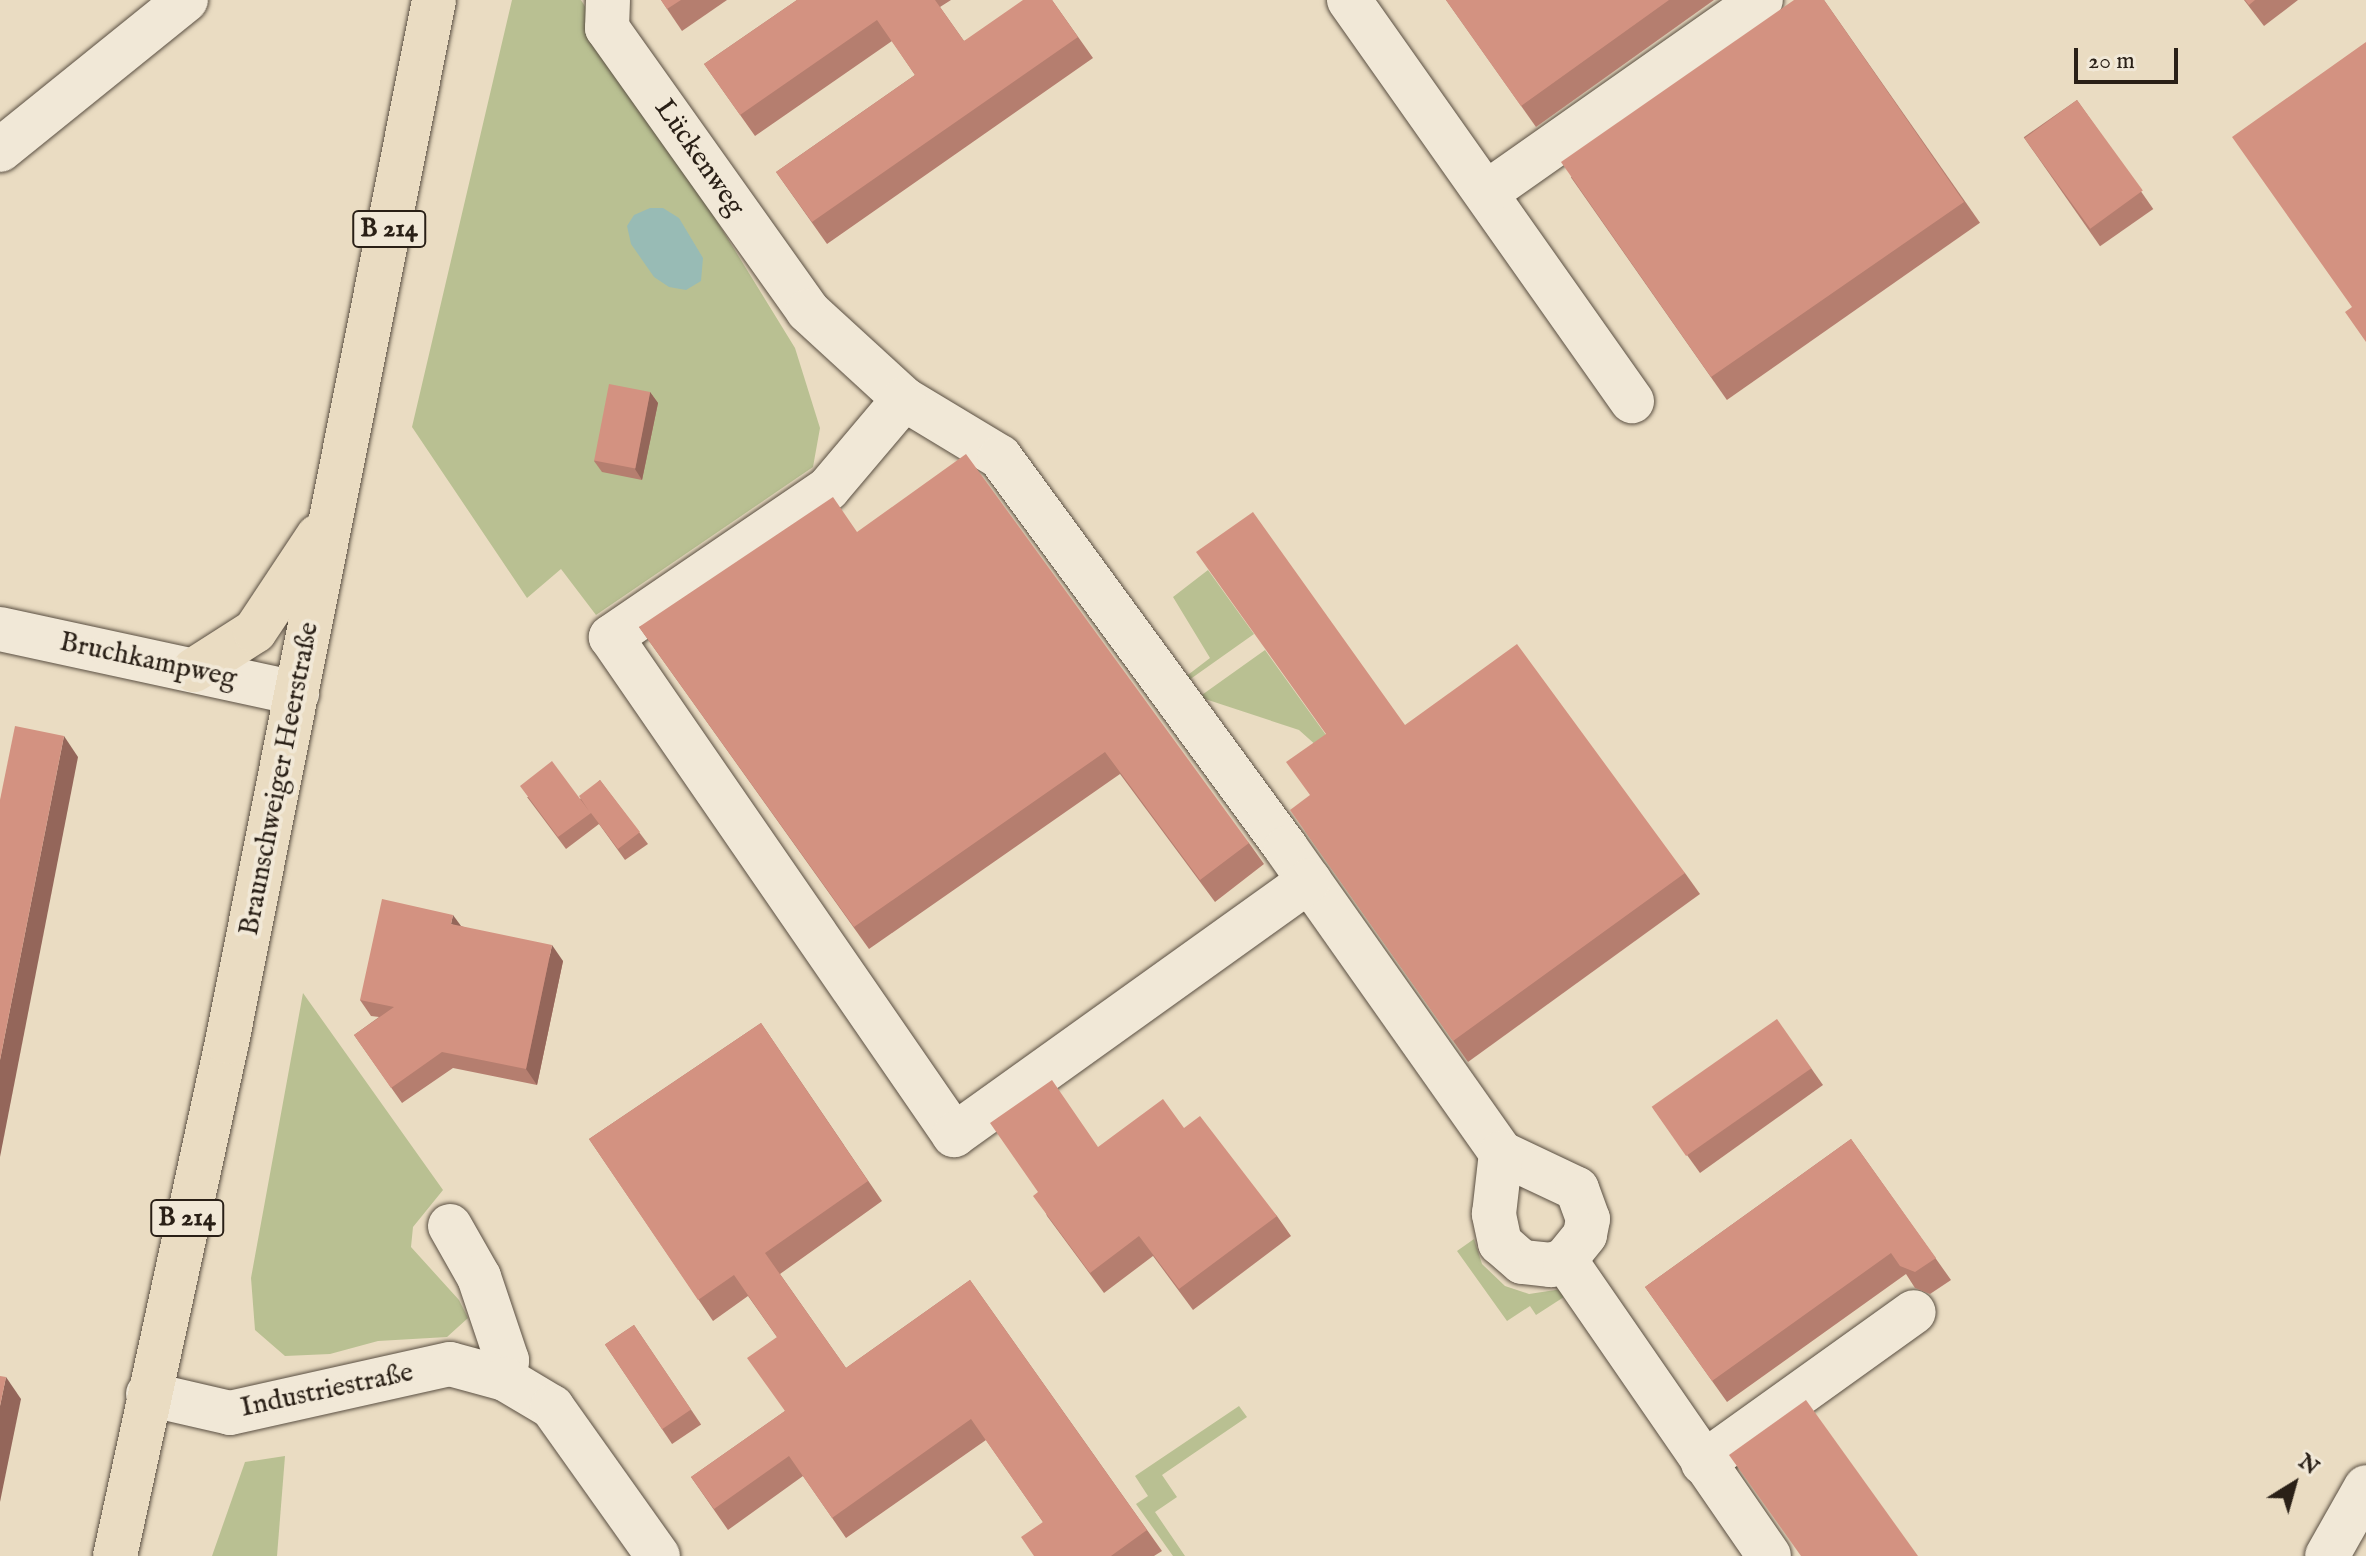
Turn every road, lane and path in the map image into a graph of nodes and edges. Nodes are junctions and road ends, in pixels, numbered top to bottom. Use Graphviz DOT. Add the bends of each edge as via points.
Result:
graph roads {
  1 [pos="186,0"];
  2 [pos="434,0"];
  3 [pos="608,0"];
  4 [pos="1349,0"];
  5 [pos="1761,0"];
  6 [pos="0,150"];
  7 [pos="1486,193"];
  8 [pos="904,399"];
  9 [pos="1632,401"];
  10 [pos="334,510"];
  11 [pos="0,629"];
  12 [pos="194,670"];
  13 [pos="297,693"];
  14 [pos="1309,881"];
  15 [pos="1501,1153"];
  16 [pos="450,1226"];
  17 [pos="1565,1260"];
  18 [pos="1914,1312"];
  19 [pos="505,1379"];
  20 [pos="148,1394"];
  21 [pos="1703,1463"];
  22 [pos="2366,1487"];
  23 [pos="115,1556"];
  24 [pos="658,1556"];
  25 [pos="1769,1556"];
  26 [pos="2327,1556"];
  1 -- 6 [label="street"];
  2 -- 10 [label="main road, Braunschweiger Heerstraße / B 214"];
  3 -- 8 [label="street, Lückenweg" via="607,28 808,311"];
  4 -- 7 [label="street"];
  5 -- 7 [label="street"];
  7 -- 9 [label="street"];
  8 -- 14 [label="street, Lückenweg" via="1000,457"];
  8 -- 14 [label="street" via="828,489 611,637 954,1135"];
  10 -- 12 [label="main road" via="255,631"];
  10 -- 13 [label="main road, Braunschweiger Heerstraße / B 214"];
  11 -- 12 [label="street, Bruchkampweg"];
  12 -- 13 [label="street, Bruchkampweg"];
  13 -- 20 [label="main road, Braunschweiger Heerstraße / B 214"];
  14 -- 15 [label="street, Lückenweg"];
  15 -- 17 [label="street" via="1494,1214 1500,1243 1522,1262 1551,1265"];
  15 -- 17 [label="street" via="1565,1178 1577,1189 1587,1227"];
  16 -- 19 [label="street" via="479,1277 507,1360"];
  17 -- 21 [label="street"];
  18 -- 21 [label="street"];
  19 -- 20 [label="street, Industriestraße" via="450,1364 230,1413"];
  19 -- 24 [label="street, Industriestraße" via="552,1407"];
  20 -- 23 [label="main road, Braunschweiger Heerstraße / B 214"];
  21 -- 25 [label="street"];
  22 -- 26 [label="street"];
}
